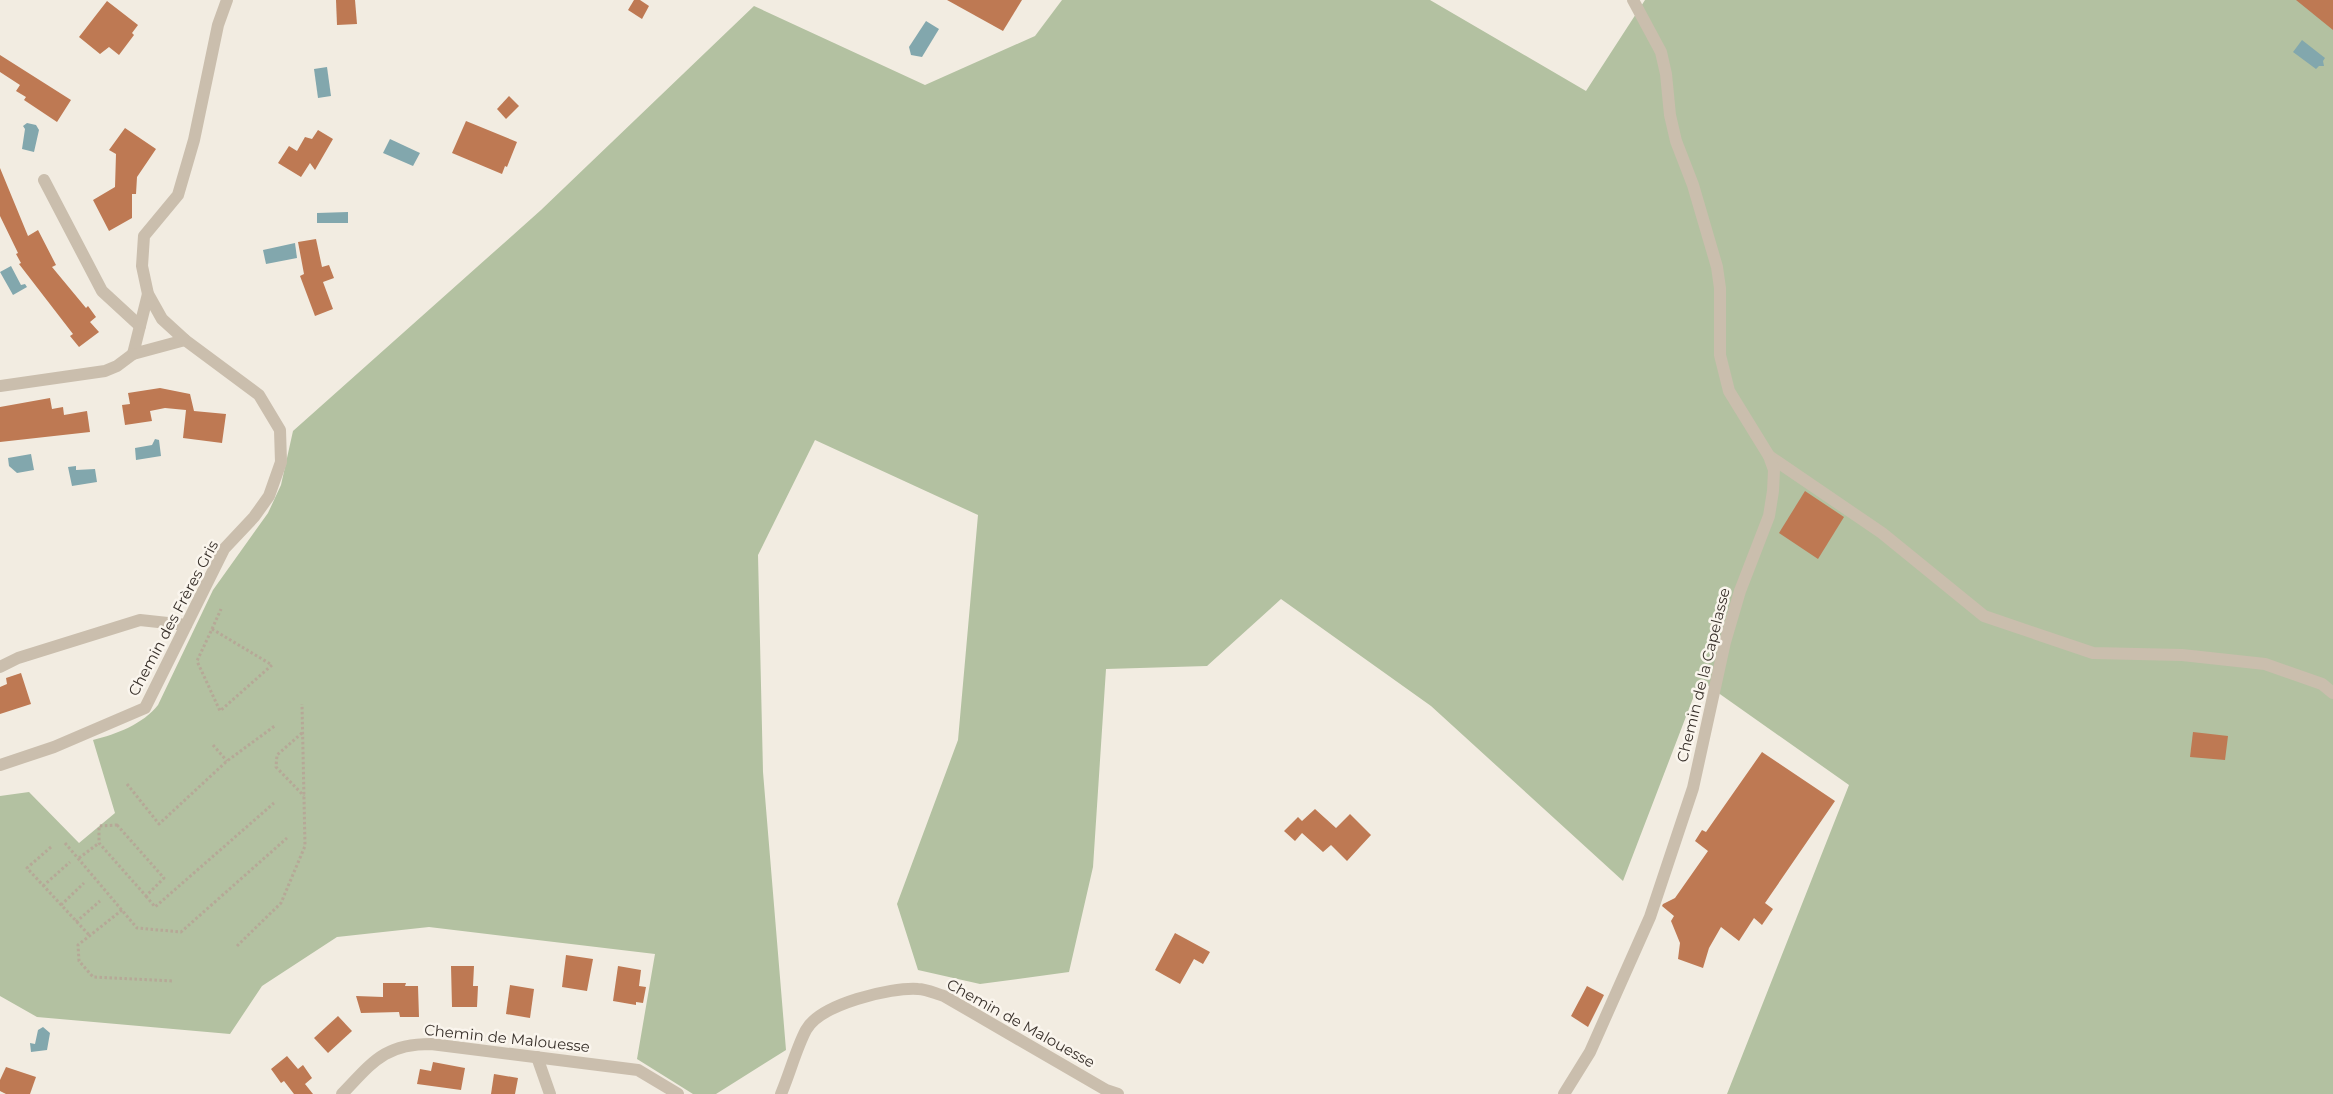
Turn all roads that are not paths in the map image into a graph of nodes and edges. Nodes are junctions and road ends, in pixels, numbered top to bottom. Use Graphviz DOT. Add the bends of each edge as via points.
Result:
graph roads {
  1 [pos="227,0"];
  2 [pos="1633,0"];
  3 [pos="44,180"];
  4 [pos="148,294"];
  5 [pos="140,326"];
  6 [pos="185,340"];
  7 [pos="133,354"];
  8 [pos="0,386"];
  9 [pos="1769,456"];
  10 [pos="186,625"];
  11 [pos="0,667"];
  12 [pos="2333,693"];
  13 [pos="0,765"];
  14 [pos="537,1057"];
  15 [pos="342,1094"];
  16 [pos="550,1094"];
  17 [pos="678,1094"];
  18 [pos="781,1094"];
  19 [pos="1118,1094"];
  20 [pos="1564,1094"];
  1 -- 4 [label="street, Chemin des Frères Gris" via="218,25 194,140 178,194 144,236 142,266"];
  2 -- 9 [label="street, Chemin de la Capelasse" via="1661,52 1676,141 1694,185 1717,267 1720,355 1729,391"];
  3 -- 5 [label="street" via="102,291"];
  4 -- 5 [label="street"];
  4 -- 6 [label="street, Chemin des Frères Gris" via="162,319"];
  5 -- 7 [label="street"];
  6 -- 7 [label="street"];
  6 -- 10 [label="street, Chemin des Frères Gris" via="259,395 280,430 281,462 269,496 224,550"];
  7 -- 8 [label="street" via="105,371"];
  9 -- 12 [label="street" via="1882,532 1984,616 2092,654 2182,655 2265,664 2322,684"];
  9 -- 20 [label="street, Chemin de la Capelasse" via="1774,470 1769,516 1740,591 1725,642 1693,788 1646,926 1590,1052"];
  10 -- 11 [label="street" via="140,620 18,658"];
  10 -- 13 [label="street, Chemin des Frères Gris" via="145,708 54,747"];
  14 -- 15 [label="street, Chemin de Malouesse" via="410,1044 387,1052"];
  14 -- 16 [label="street"];
  14 -- 17 [label="street, Chemin de Malouesse" via="638,1070"];
  18 -- 19 [label="street, Chemin de Malouesse" via="807,1028 826,1011 854,1000 898,990 919,989 944,996"];
}
